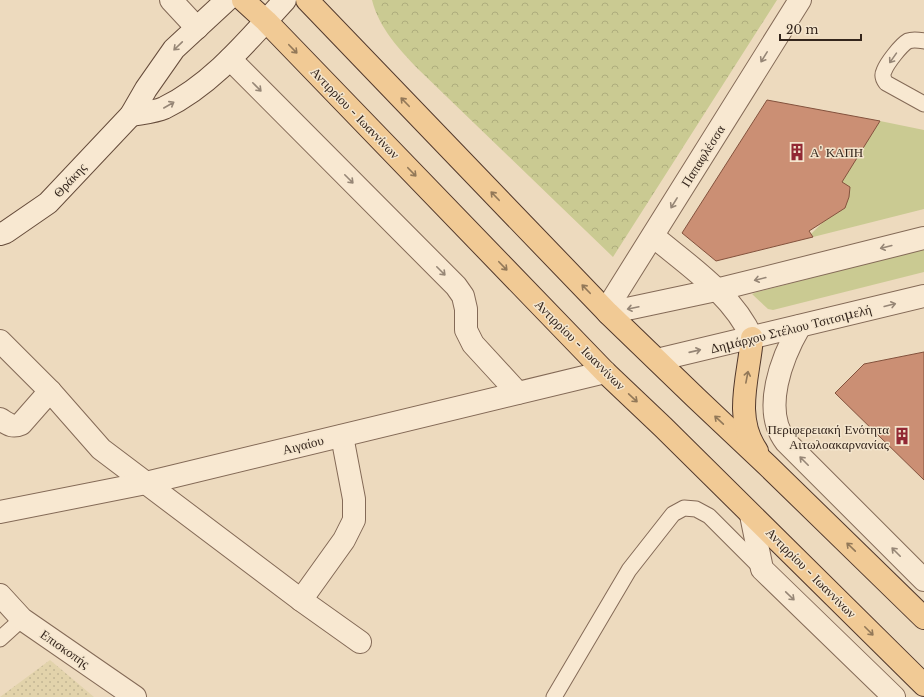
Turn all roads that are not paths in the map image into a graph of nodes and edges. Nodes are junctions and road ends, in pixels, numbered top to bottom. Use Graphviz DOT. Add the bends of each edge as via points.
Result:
graph roads {
  1 [pos="171,0"];
  2 [pos="227,0"];
  3 [pos="243,0"];
  4 [pos="285,0"];
  5 [pos="307,0"];
  6 [pos="800,0"];
  7 [pos="266,21"];
  8 [pos="197,28"];
  9 [pos="924,41"];
  10 [pos="230,59"];
  11 [pos="924,104"];
  12 [pos="131,115"];
  13 [pos="0,234"];
  14 [pos="653,236"];
  15 [pos="924,238"];
  16 [pos="716,290"];
  17 [pos="924,296"];
  18 [pos="607,312"];
  19 [pos="800,326"];
  20 [pos="752,338"];
  21 [pos="0,341"];
  22 [pos="657,360"];
  23 [pos="605,372"];
  24 [pos="50,391"];
  25 [pos="518,393"];
  26 [pos="0,419"];
  27 [pos="342,436"];
  28 [pos="768,465"];
  29 [pos="146,483"];
  30 [pos="0,512"];
  31 [pos="751,515"];
  32 [pos="762,569"];
  33 [pos="924,580"];
  34 [pos="0,595"];
  35 [pos="301,600"];
  36 [pos="924,618"];
  37 [pos="22,619"];
  38 [pos="0,639"];
  39 [pos="360,642"];
  40 [pos="924,685"];
  41 [pos="135,697"];
  42 [pos="554,697"];
  43 [pos="894,697"];
  1 -- 8 [label="street"];
  2 -- 8 [label="street, Θράκης"];
  3 -- 7 [label="main road, Αντιρρίου - Ιωαννίνων"];
  4 -- 7 [label="street"];
  18 -- 5 [label="main road, one-way"];
  6 -- 14 [label="street, Παπαφλέσσα, one-way"];
  7 -- 10 [label="street"];
  7 -- 23 [label="main road, Αντιρρίου - Ιωαννίνων, one-way"];
  8 -- 12 [label="street, Θράκης, one-way" via="174,49"];
  9 -- 11 [label="lane, one-way" via="906,42 883,73 883,80 886,83"];
  12 -- 10 [label="street, one-way" via="163,108 206,81"];
  10 -- 25 [label="street, one-way" via="456,286 463,296 466,330 473,344"];
  12 -- 13 [label="street, Θράκης" via="48,203"];
  14 -- 16 [label="street"];
  14 -- 18 [label="street, Παπαφλέσσα"];
  15 -- 16 [label="street, one-way"];
  16 -- 18 [label="street, one-way"];
  16 -- 20 [label="street" via="741,318"];
  19 -- 17 [label="street, Δημάρχου Στέλιου Τσιτσιμελή, one-way"];
  18 -- 22 [label="main road"];
  19 -- 20 [label="street, Δημάρχου Στέλιου Τσιτσιμελή"];
  33 -- 19 [label="street, one-way" via="779,432 774,408 778,383 785,357"];
  22 -- 20 [label="street, Δημάρχου Στέλιου Τσιτσιμελή, one-way"];
  28 -- 20 [label="main road, one-way" via="751,442 744,411"];
  21 -- 24 [label="street"];
  28 -- 22 [label="main road, one-way"];
  23 -- 25 [label="street, Αιγαίου"];
  23 -- 31 [label="main road, Αντιρρίου - Ιωαννίνων, one-way"];
  24 -- 26 [label="street" via="21,424 11,426"];
  24 -- 29 [label="street" via="101,449"];
  25 -- 27 [label="street, Αιγαίου"];
  27 -- 29 [label="street, Αιγαίου"];
  27 -- 35 [label="street" via="354,499 354,520 344,540"];
  36 -- 28 [label="main road, one-way"];
  29 -- 30 [label="street, Αιγαίου"];
  29 -- 35 [label="street"];
  31 -- 32 [label="street"];
  31 -- 40 [label="main road, Αντιρρίου - Ιωαννίνων, one-way"];
  32 -- 42 [label="lane" via="709,516 696,509 684,508 673,514 629,570"];
  32 -- 43 [label="street, one-way"];
  34 -- 37 [label="street, Επισκοπής"];
  35 -- 39 [label="street"];
  37 -- 38 [label="lane"];
  37 -- 41 [label="street, Επισκοπής"];
}
